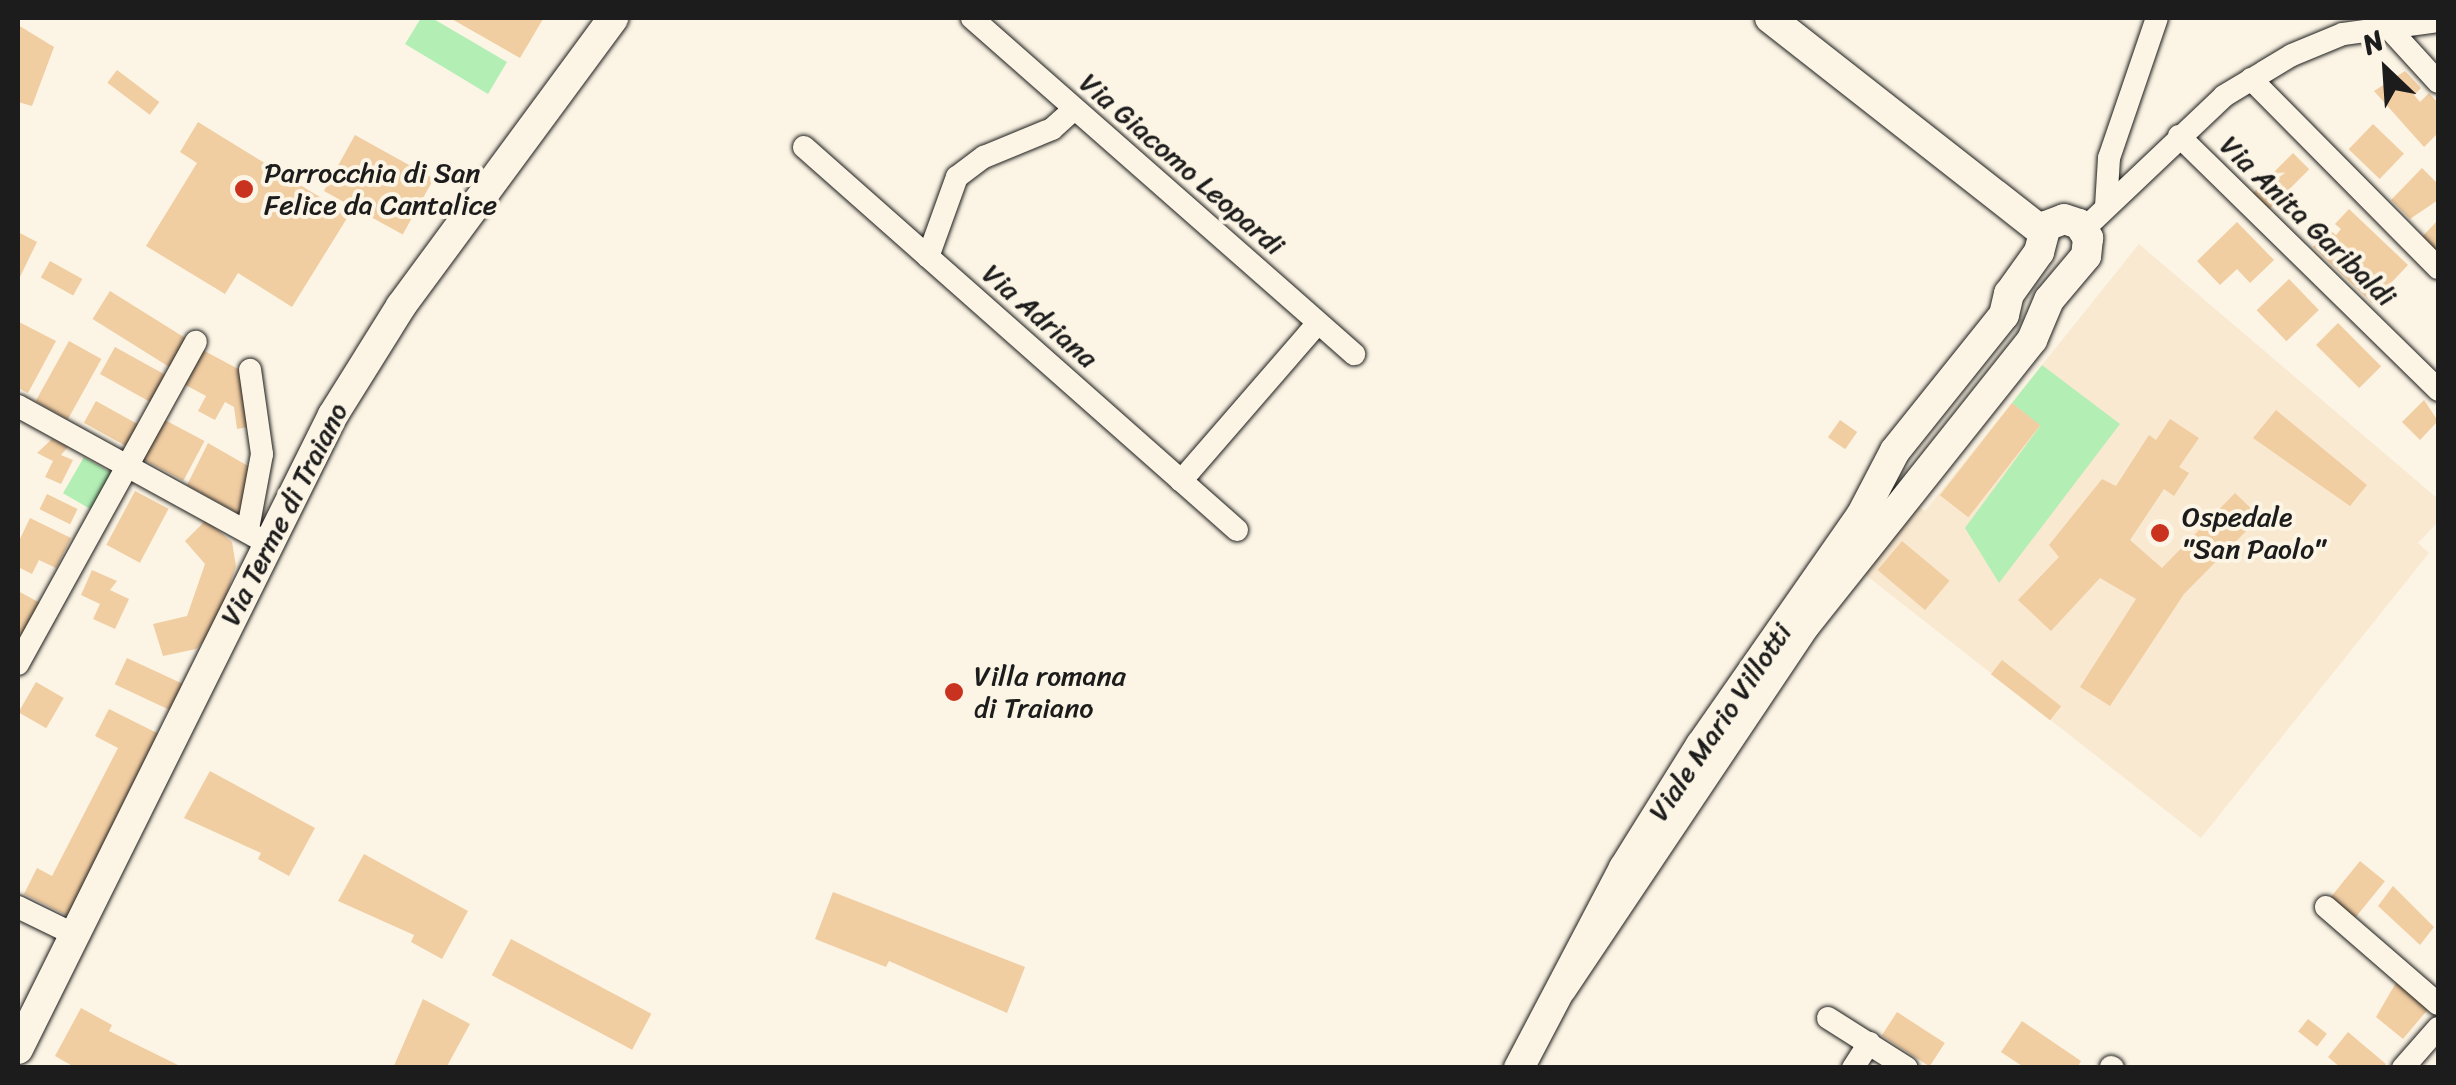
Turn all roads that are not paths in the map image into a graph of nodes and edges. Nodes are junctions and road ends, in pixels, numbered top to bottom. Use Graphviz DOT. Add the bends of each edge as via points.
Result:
graph roads {
  1 [pos="613,18"];
  2 [pos="972,18"];
  3 [pos="1770,18"];
  4 [pos="2157,18"];
  5 [pos="2438,21"];
  6 [pos="2386,25"];
  7 [pos="2251,80"];
  8 [pos="2438,82"];
  9 [pos="1074,109"];
  10 [pos="2179,136"];
  11 [pos="804,148"];
  12 [pos="2106,207"];
  13 [pos="2084,229"];
  14 [pos="2041,242"];
  15 [pos="928,257"];
  16 [pos="2079,264"];
  17 [pos="2438,268"];
  18 [pos="1318,323"];
  19 [pos="196,342"];
  20 [pos="1354,354"];
  21 [pos="250,370"];
  22 [pos="2438,390"];
  23 [pos="18,406"];
  24 [pos="1889,463"];
  25 [pos="126,464"];
  26 [pos="1182,481"];
  27 [pos="1912,485"];
  28 [pos="1237,530"];
  29 [pos="258,536"];
  30 [pos="19,659"];
  31 [pos="18,906"];
  32 [pos="2326,907"];
  33 [pos="71,934"];
  34 [pos="1562,988"];
  35 [pos="2438,1004"];
  36 [pos="1828,1018"];
  37 [pos="2438,1028"];
  38 [pos="1869,1043"];
  39 [pos="18,1049"];
  40 [pos="1518,1068"];
  41 [pos="1853,1068"];
  42 [pos="1907,1068"];
  43 [pos="2403,1068"];
  1 -- 29 [label="street, Via Terme di Traiano" via="374,345"];
  2 -- 9 [label="street, Via Giacomo Leopardi"];
  3 -- 14 [label="street"];
  4 -- 12 [label="street" via="2109,158"];
  5 -- 6 [label="street"];
  6 -- 7 [label="street" via="2292,55"];
  6 -- 8 [label="street"];
  7 -- 10 [label="street"];
  7 -- 17 [label="street"];
  9 -- 15 [label="street" via="1052,129 984,157 957,177"];
  9 -- 18 [label="street, Via Giacomo Leopardi"];
  10 -- 12 [label="street"];
  10 -- 22 [label="street, Via Anita Garibaldi"];
  11 -- 15 [label="street, Via Adriana"];
  12 -- 13 [label="street"];
  13 -- 14 [label="street" via="2064,219"];
  13 -- 16 [label="street" via="2089,245"];
  14 -- 16 [label="street" via="2056,268"];
  14 -- 24 [label="street, Viale Mario Villotti" via="2009,294 2004,315"];
  15 -- 26 [label="street, Via Adriana"];
  16 -- 27 [label="street, Viale Mario Villotti" via="2049,300 2032,340"];
  18 -- 20 [label="street, Via Giacomo Leopardi"];
  18 -- 26 [label="street"];
  19 -- 25 [label="street"];
  21 -- 29 [label="street, Via Terme di Traiano" via="262,454"];
  23 -- 25 [label="street"];
  24 -- 27 [label="street"];
  24 -- 34 [label="street, Viale Mario Villotti" via="1861,516 1691,760 1624,868"];
  25 -- 29 [label="street"];
  25 -- 30 [label="street"];
  26 -- 28 [label="street, Via Adriana"];
  27 -- 34 [label="street, Viale Mario Villotti" via="1805,625"];
  29 -- 33 [label="street, Via Terme di Traiano"];
  31 -- 33 [label="street"];
  32 -- 35 [label="street"];
  33 -- 39 [label="street, Via Terme di Traiano"];
  34 -- 40 [label="street, Viale Mario Villotti"];
  36 -- 38 [label="street"];
  37 -- 43 [label="street"];
  38 -- 41 [label="street"];
  38 -- 42 [label="street"];
}
